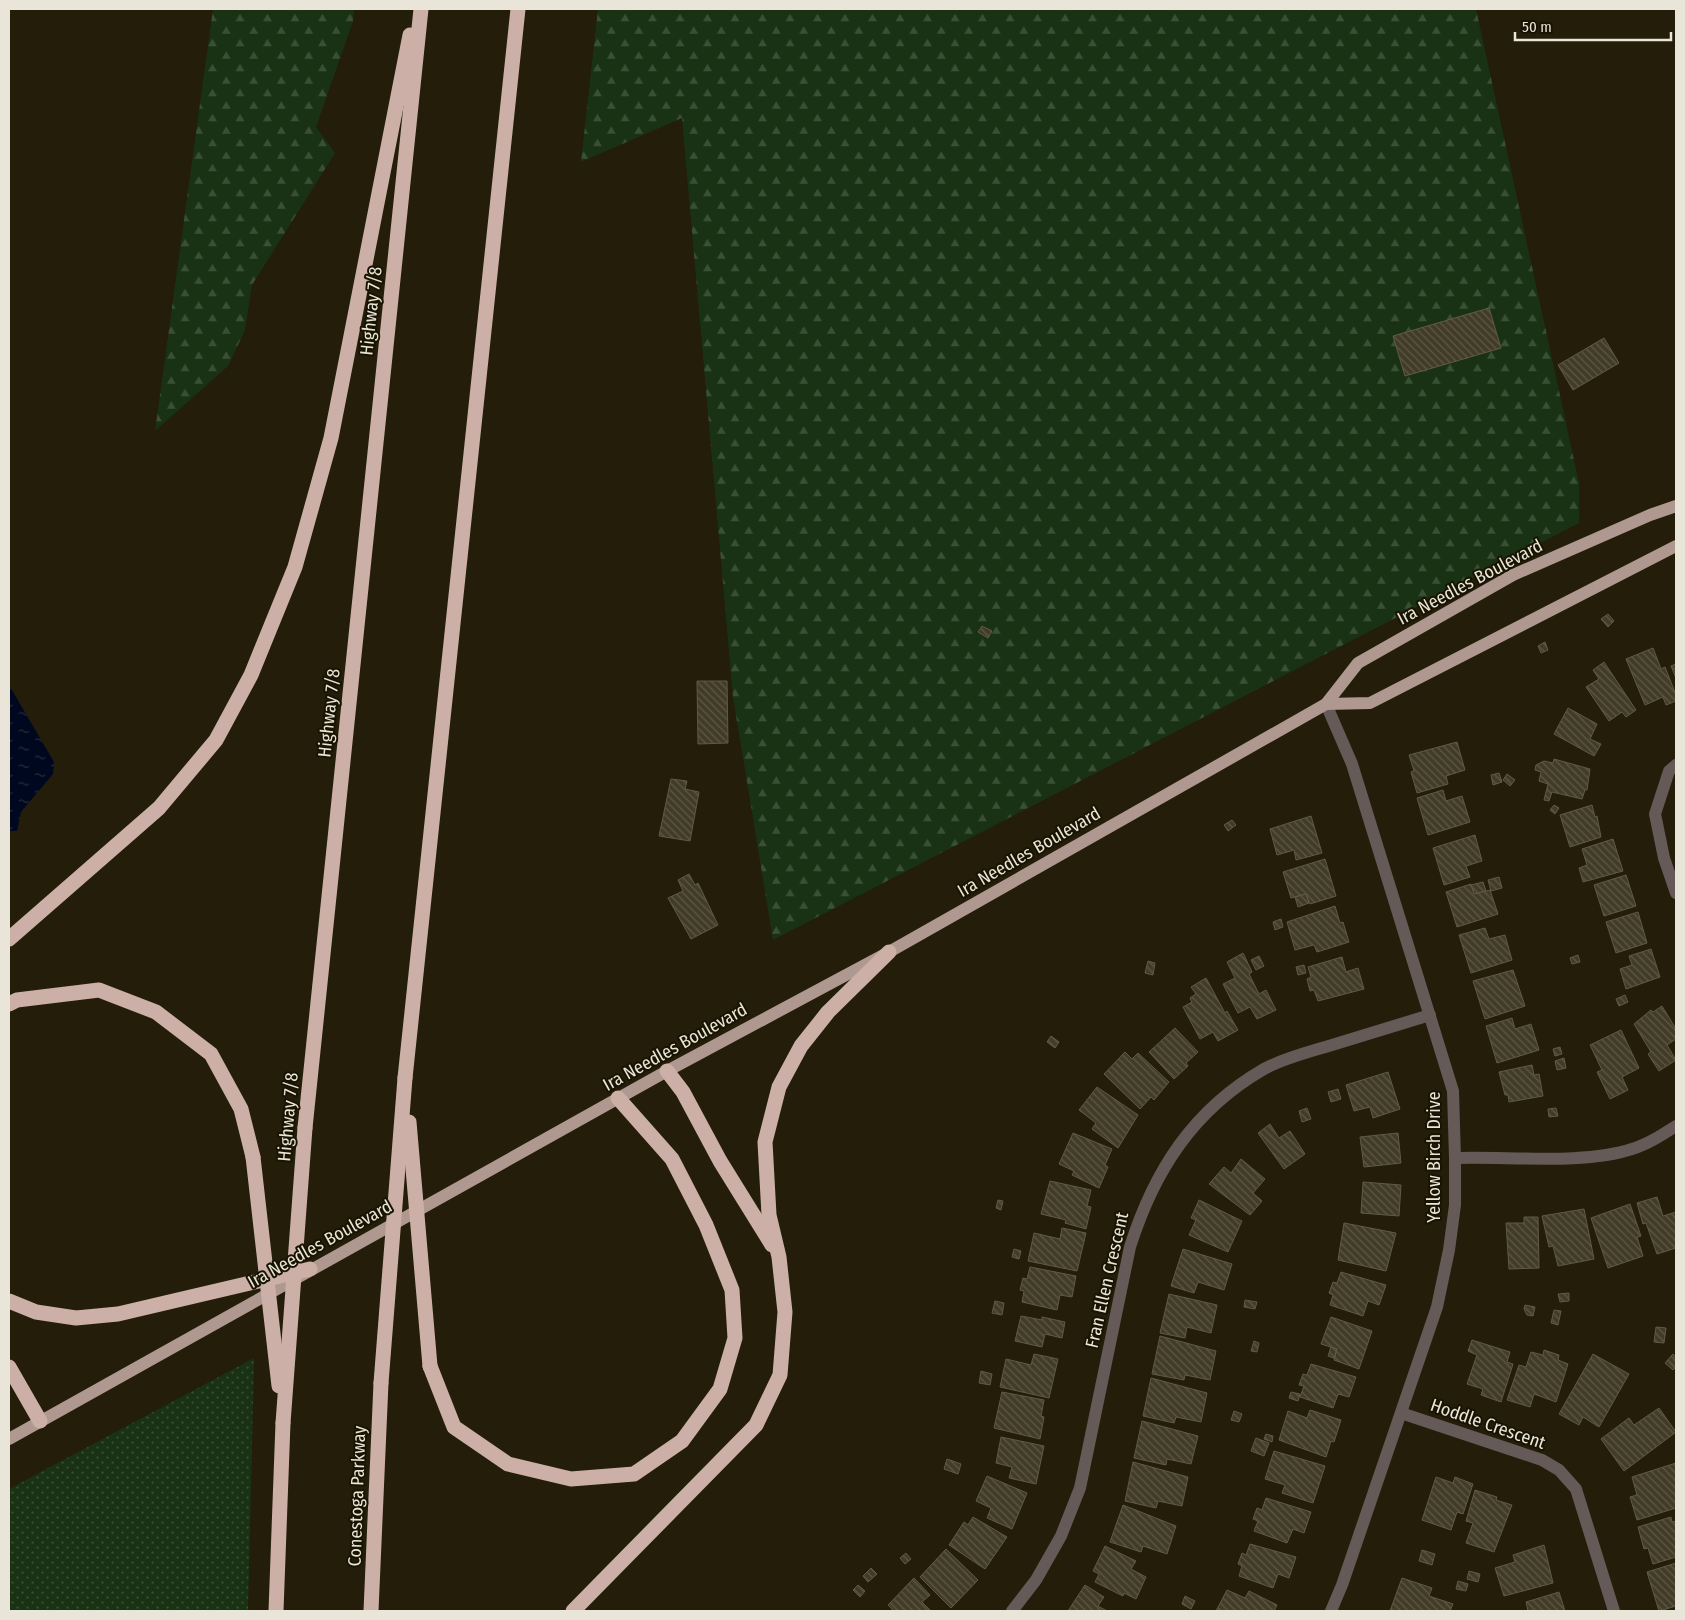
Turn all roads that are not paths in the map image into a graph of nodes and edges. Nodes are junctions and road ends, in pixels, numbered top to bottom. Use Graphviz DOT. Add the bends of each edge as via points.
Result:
graph roads {
  1 [pos="415,9"];
  2 [pos="421,9"];
  3 [pos="518,9"];
  4 [pos="1676,506"];
  5 [pos="1676,546"];
  6 [pos="1326,704"];
  7 [pos="1676,766"];
  8 [pos="1676,893"];
  9 [pos="9,939"];
  10 [pos="889,952"];
  11 [pos="9,1004"];
  12 [pos="1430,1015"];
  13 [pos="668,1071"];
  14 [pos="405,1078"];
  15 [pos="618,1098"];
  16 [pos="1676,1126"];
  17 [pos="1455,1158"];
  18 [pos="779,1257"];
  19 [pos="310,1269"];
  20 [pos="9,1301"];
  21 [pos="9,1367"];
  22 [pos="1401,1413"];
  23 [pos="40,1421"];
  24 [pos="283,1423"];
  25 [pos="9,1439"];
  26 [pos="276,1611"];
  27 [pos="371,1611"];
  28 [pos="573,1611"];
  29 [pos="1012,1611"];
  30 [pos="1331,1611"];
  31 [pos="1614,1611"];
  1 -- 9 [label="highway" via="331,438 295,567 251,675 216,740 159,808"];
  2 -- 24 [label="highway, Highway 7/8, bridge" via="305,1128"];
  3 -- 14 [label="highway"];
  4 -- 6 [label="main road, Ira Needles Boulevard" via="1512,575 1358,663"];
  5 -- 6 [label="main road, Ira Needles Boulevard" via="1370,703"];
  6 -- 10 [label="main road, Ira Needles Boulevard"];
  6 -- 12 [label="street, Yellow Birch Drive" via="1352,764"];
  7 -- 8 [label="street" via="1669,771 1655,814 1664,858"];
  10 -- 13 [label="main road, Ira Needles Boulevard"];
  10 -- 18 [label="highway" via="828,1012 801,1046 779,1088 765,1142 769,1215"];
  11 -- 24 [label="highway, bridge" via="17,1000 99,990 156,1012 211,1054 241,1109 253,1157"];
  12 -- 17 [label="street, Yellow Birch Drive" via="1453,1091"];
  12 -- 29 [label="street, Fran Ellen Crescent" via="1264,1069 1210,1111 1173,1153 1142,1209 1130,1247 1080,1488 1061,1536 1036,1580"];
  13 -- 15 [label="main road, Ira Needles Boulevard"];
  13 -- 18 [label="highway"];
  14 -- 15 [label="highway, bridge" via="430,1366 454,1427 508,1464 571,1479 634,1474 682,1441 720,1388 735,1338 732,1290 706,1224 672,1159"];
  14 -- 27 [label="highway, Conestoga Parkway, bridge" via="381,1383"];
  15 -- 19 [label="main road, Ira Needles Boulevard"];
  16 -- 17 [label="street" via="1631,1150 1598,1155"];
  17 -- 22 [label="street, Yellow Birch Drive" via="1455,1205 1449,1250 1436,1308"];
  18 -- 28 [label="highway" via="785,1312 780,1375 756,1425"];
  19 -- 20 [label="highway" via="118,1314 76,1318 36,1312"];
  19 -- 23 [label="main road, Ira Needles Boulevard"];
  21 -- 23 [label="highway"];
  22 -- 30 [label="street, Yellow Birch Drive"];
  22 -- 31 [label="street, Hoddle Crescent" via="1542,1460 1559,1470 1576,1489"];
  23 -- 25 [label="main road, Ira Needles Boulevard"];
  24 -- 26 [label="highway"];
}
